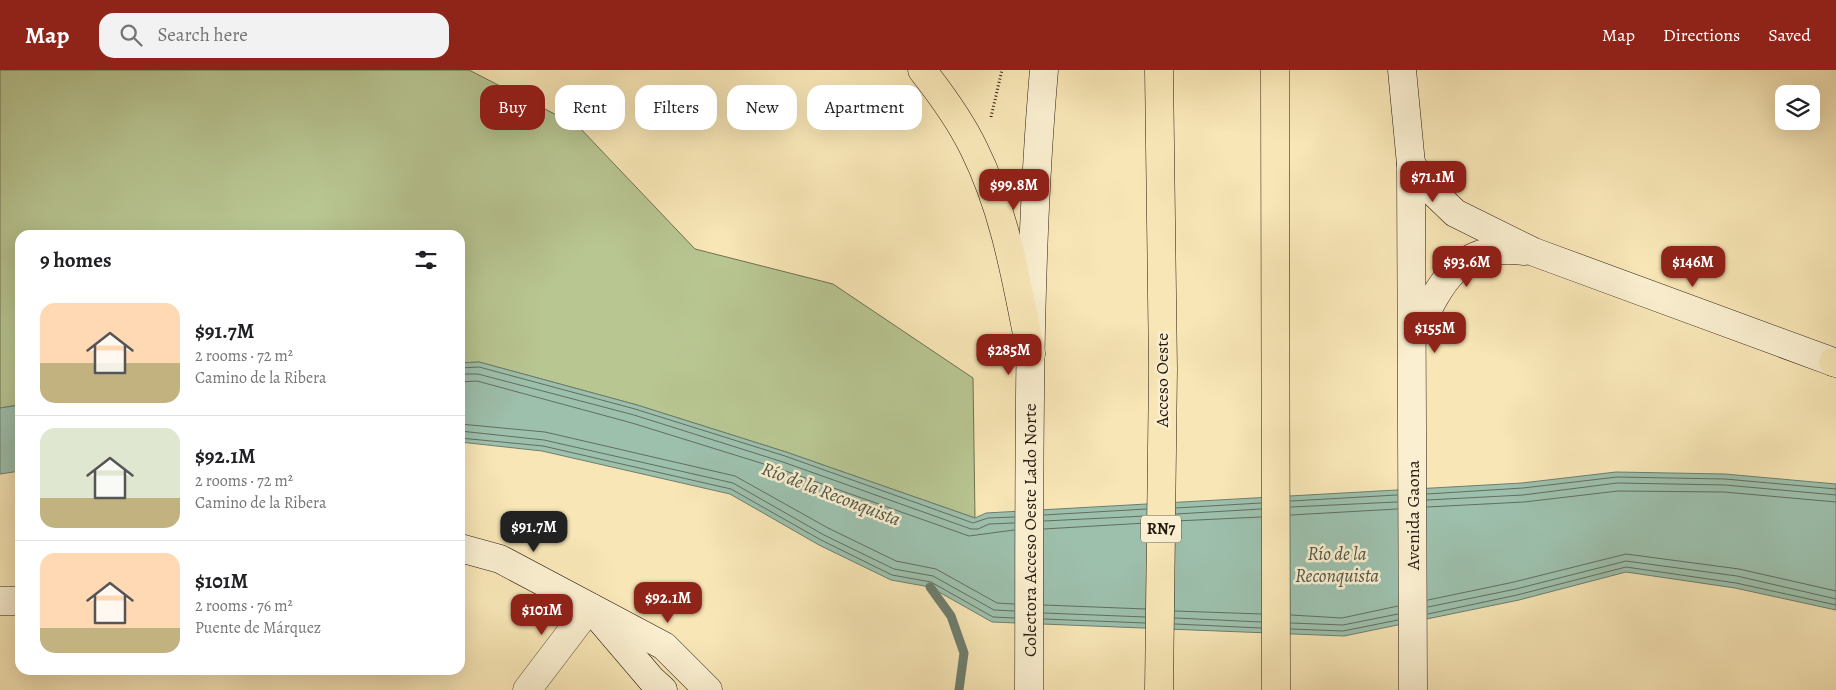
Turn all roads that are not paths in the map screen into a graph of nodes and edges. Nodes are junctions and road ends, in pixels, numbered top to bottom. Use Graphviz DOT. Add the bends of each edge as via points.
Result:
graph roads {
  1 [pos="922,70"];
  2 [pos="1044,70"];
  3 [pos="1159,70"];
  4 [pos="1275,70"];
  5 [pos="1402,70"];
  6 [pos="1411,164"];
  7 [pos="1534,252"];
  8 [pos="1413,339"];
  9 [pos="1031,354"];
  10 [pos="1835,362"];
  11 [pos="465,549"];
  12 [pos="0,601"];
  13 [pos="15,601"];
  14 [pos="590,607"];
  15 [pos="527,690"];
  16 [pos="662,690"];
  17 [pos="708,690"];
  18 [pos="1029,690"];
  19 [pos="1159,690"];
  20 [pos="1276,690"];
  21 [pos="1413,690"];
  1 -- 9 [label="highway" via="974,148 985,173 1012,256"];
  2 -- 9 [label="street, Colectora Acceso Oeste Lado Norte" via="1038,134"];
  3 -- 19 [label="highway, Acceso Oeste / RN7" via="1163,369"];
  4 -- 20 [label="highway"];
  5 -- 6 [label="street, Avenida Gaona"];
  6 -- 7 [label="street" via="1428,187 1455,213"];
  6 -- 8 [label="street, Avenida Gaona"];
  7 -- 8 [label="street" via="1504,248 1480,253 1462,262 1430,304"];
  7 -- 10 [label="street"];
  8 -- 21 [label="street, Avenida Gaona"];
  9 -- 18 [label="street, Colectora Acceso Oeste Lado Norte"];
  11 -- 14 [label="street" via="500,559"];
  12 -- 13 [label="street"];
  14 -- 15 [label="street"];
  14 -- 16 [label="street"];
  14 -- 17 [label="street" via="664,646"];
}
